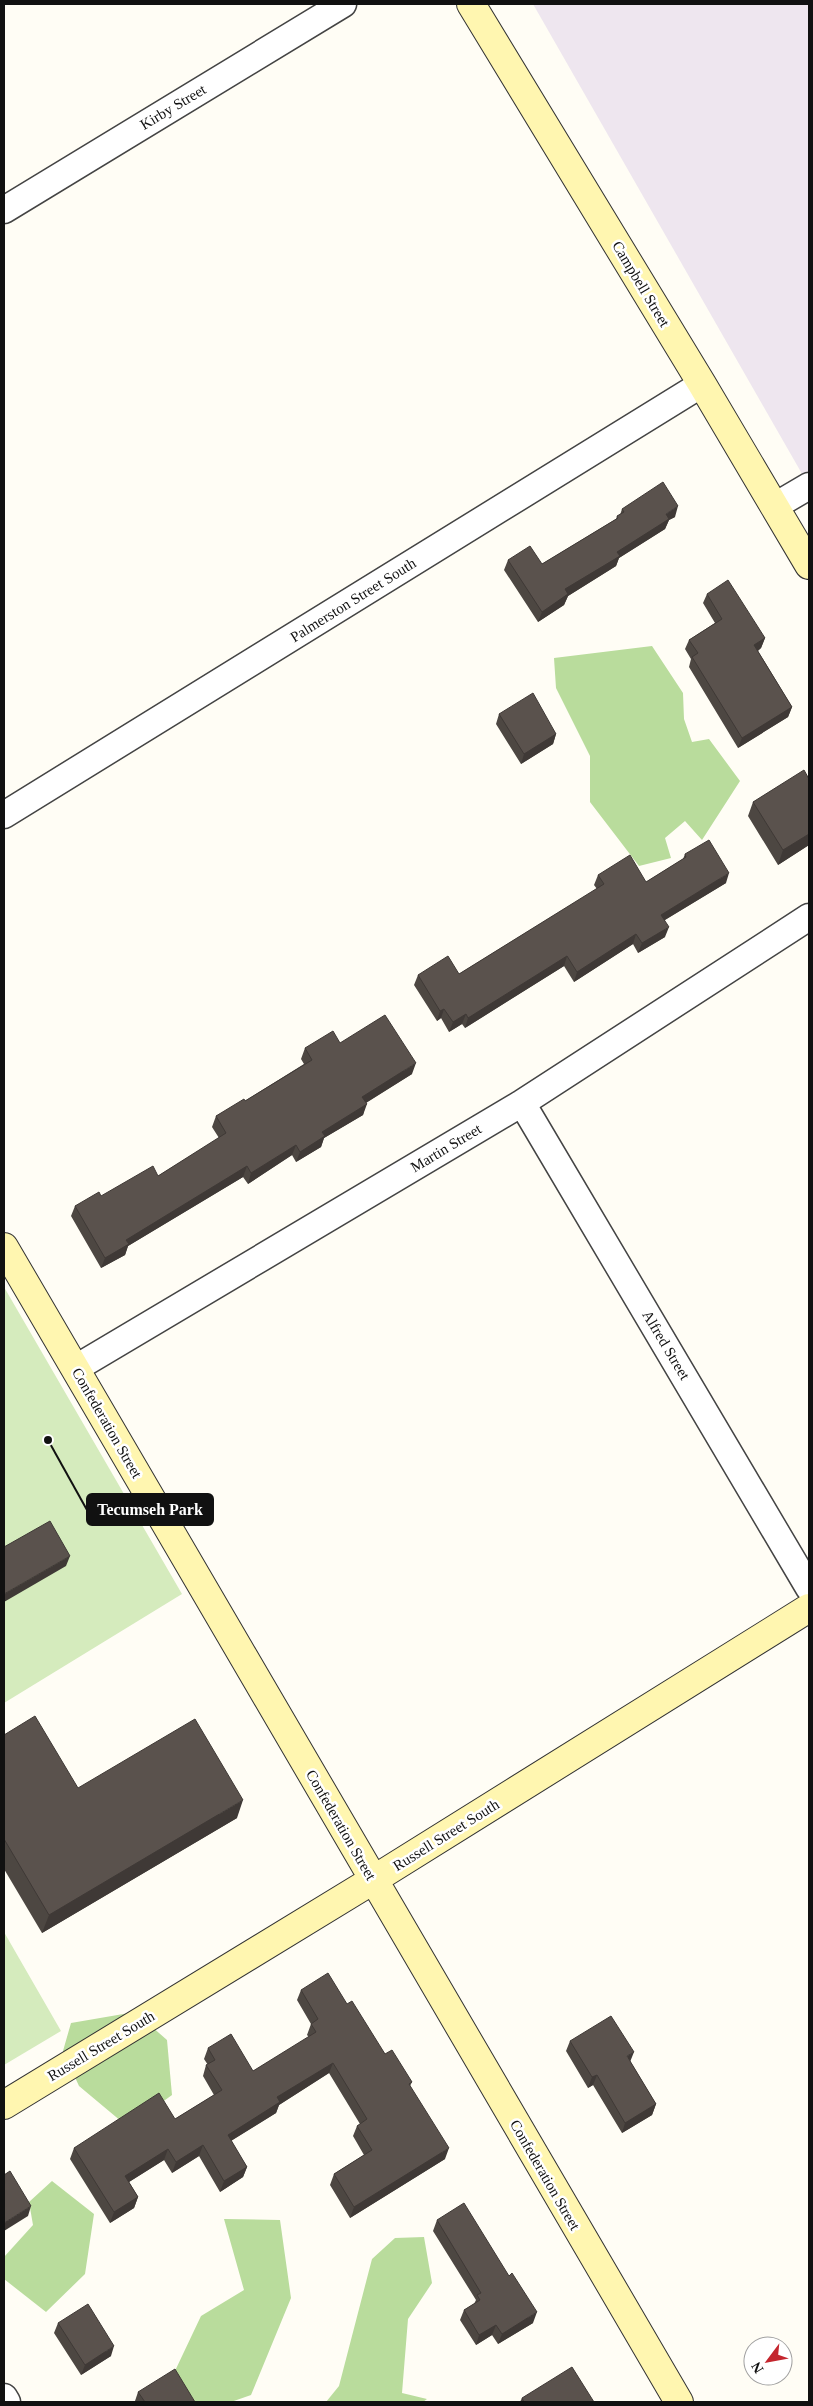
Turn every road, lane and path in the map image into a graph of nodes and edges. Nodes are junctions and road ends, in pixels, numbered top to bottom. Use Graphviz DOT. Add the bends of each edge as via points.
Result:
graph roads {
  1 [pos="343,4"];
  2 [pos="471,4"];
  3 [pos="4,210"];
  4 [pos="702,384"];
  5 [pos="809,486"];
  6 [pos="775,506"];
  7 [pos="809,565"];
  8 [pos="4,815"];
  9 [pos="809,917"];
  10 [pos="522,1103"];
  11 [pos="4,1247"];
  12 [pos="76,1368"];
  13 [pos="809,1588"];
  14 [pos="809,1608"];
  15 [pos="373,1880"];
  16 [pos="4,2105"];
  17 [pos="4,2397"];
  18 [pos="7,2402"];
  19 [pos="679,2402"];
  1 -- 3 [label="street, Kirby Street"];
  2 -- 4 [label="street, Campbell Street"];
  4 -- 6 [label="street, Campbell Street"];
  4 -- 8 [label="street, Palmerston Street South"];
  5 -- 6 [label="street"];
  6 -- 7 [label="street, Campbell Street"];
  9 -- 10 [label="street, Martin Street"];
  10 -- 12 [label="street, Martin Street"];
  10 -- 13 [label="street, Alfred Street"];
  11 -- 12 [label="street, Confederation Street"];
  12 -- 15 [label="street, Confederation Street"];
  14 -- 15 [label="street, Russell Street South"];
  15 -- 16 [label="street, Russell Street South"];
  15 -- 19 [label="street, Confederation Street"];
  17 -- 18 [label="street"];
}
